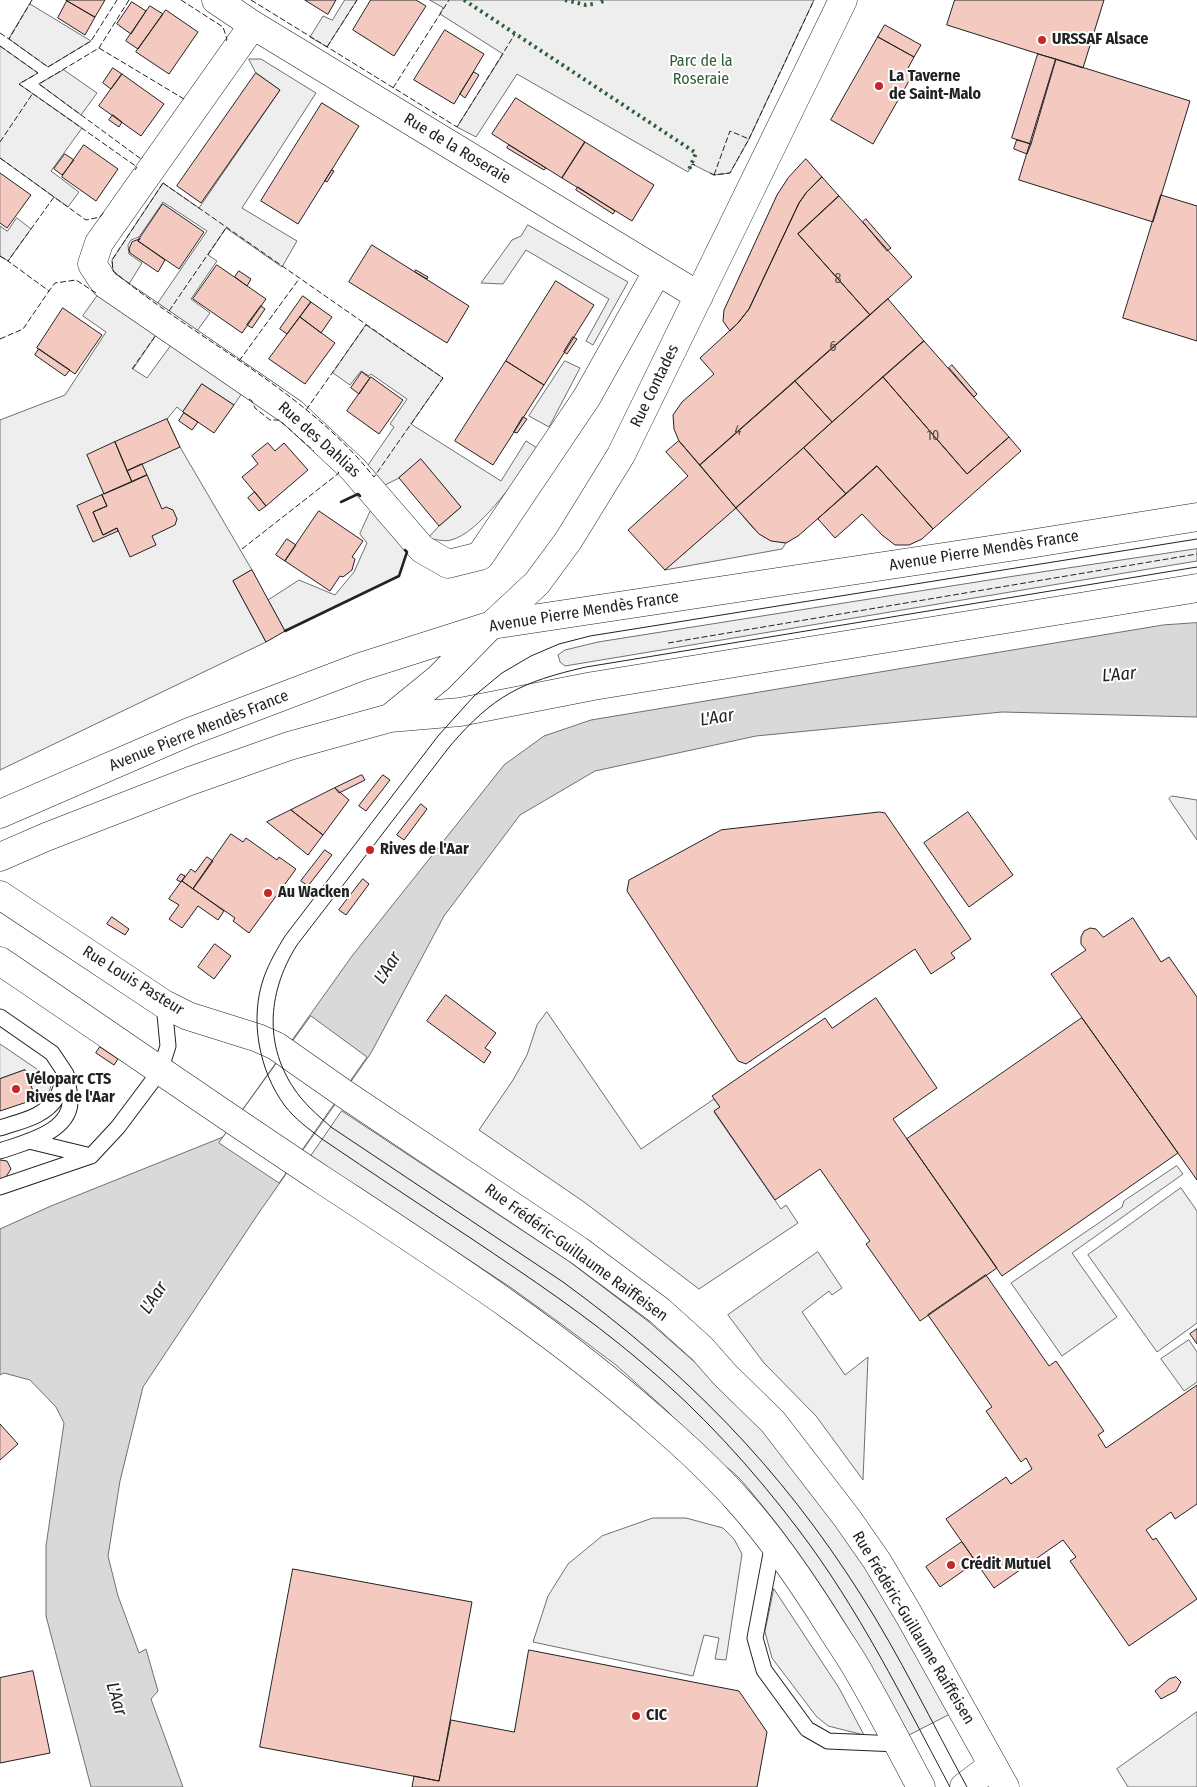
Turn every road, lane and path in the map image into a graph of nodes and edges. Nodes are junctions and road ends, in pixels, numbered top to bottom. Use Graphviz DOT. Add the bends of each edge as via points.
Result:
graph roads {
  1 [pos="216,0"];
  2 [pos="843,0"];
  3 [pos="253,25"];
  4 [pos="657,272"];
  5 [pos="699,296"];
  6 [pos="1197,517"];
  7 [pos="1197,588"];
  8 [pos="492,624"];
  9 [pos="390,718"];
  10 [pos="0,814"];
  11 [pos="0,857"];
  12 [pos="0,895"];
  13 [pos="0,961"];
  14 [pos="164,1004"];
  15 [pos="0,1017"];
  16 [pos="160,1071"];
  17 [pos="66,1074"];
  18 [pos="346,1095"];
  19 [pos="0,1128"];
  20 [pos="29,1141"];
  21 [pos="0,1151"];
  22 [pos="91,1156"];
  23 [pos="0,1187"];
  24 [pos="773,1543"];
  25 [pos="898,1744"];
  26 [pos="999,1776"];
  27 [pos="921,1787"];
  28 [pos="964,1787"];
  1 -- 3 [label="main road, Rue de la Roseraie"];
  2 -- 5 [label="main road, Rue Contades"];
  3 -- 4 [label="main road, Rue de la Roseraie"];
  3 -- 4 [label="main road, Rue des Dahlias" via="99,242 92,264 105,284 293,413 354,469 422,549 448,564 480,556 587,397"];
  4 -- 5 [label="main road, Rue de la Roseraie"];
  5 -- 8 [label="main road, Rue Contades" via="621,455 568,541 537,583"];
  6 -- 8 [label="main road, Avenue Pierre Mendès France"];
  7 -- 9 [label="main road" via="593,686 460,712"];
  8 -- 9 [label="main road, Rue Contades" via="440,678"];
  8 -- 10 [label="main road, Avenue Pierre Mendès France" via="360,666 189,732"];
  9 -- 11 [label="main road" via="289,746 190,781"];
  12 -- 14 [label="main road, Rue Louis Pasteur"];
  13 -- 16 [label="main road"];
  14 -- 16 [label="lane" via="168,1046"];
  14 -- 18 [label="main road, Rue Louis Pasteur" via="188,1016 276,1046"];
  15 -- 17 [label="lane" via="52,1053"];
  16 -- 22 [label="lane" via="118,1127"];
  16 -- 24 [label="main road" via="550,1335 620,1389 704,1464"];
  17 -- 19 [label="lane" via="58,1096 49,1108"];
  17 -- 20 [label="lane" via="70,1104 65,1118 54,1130"];
  18 -- 26 [label="main road, Rue Frédéric-Guillaume Raiffeisen" via="578,1250 660,1311 773,1422 877,1561"];
  20 -- 21 [label="lane"];
  20 -- 22 [label="lane"];
  22 -- 23 [label="lane"];
  24 -- 25 [label="main road" via="861,1674"];
  24 -- 25 [label="lane" via="755,1638 764,1670 807,1730 828,1741"];
  25 -- 27 [label="main road"];
  26 -- 28 [label="main road"];
}
